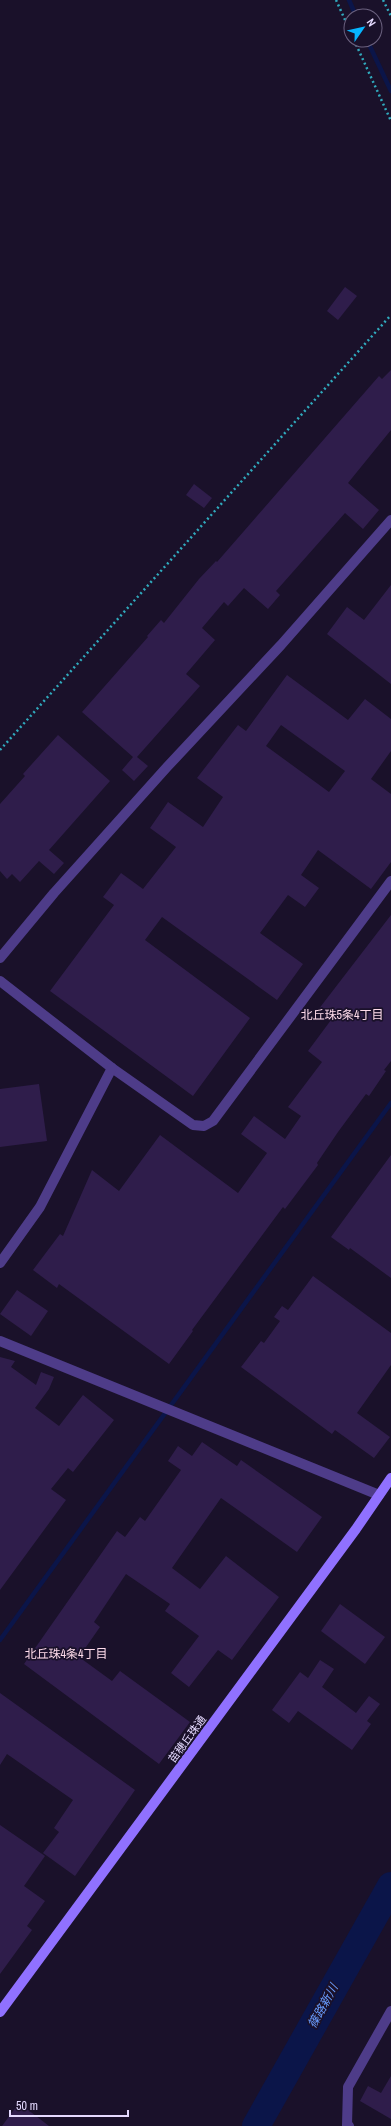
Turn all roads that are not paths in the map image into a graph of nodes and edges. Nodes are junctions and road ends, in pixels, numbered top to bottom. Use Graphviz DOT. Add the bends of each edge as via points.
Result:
graph roads {
  1 [pos="391,520"];
  2 [pos="391,881"];
  3 [pos="0,958"];
  4 [pos="0,981"];
  5 [pos="112,1068"];
  6 [pos="0,1263"];
  7 [pos="0,1341"];
  8 [pos="391,1478"];
  9 [pos="378,1495"];
  10 [pos="391,2011"];
  11 [pos="0,2012"];
  12 [pos="349,2126"];
  1 -- 3 [label="street" via="282,645 54,893"];
  2 -- 5 [label="street" via="213,1121 204,1126 193,1125"];
  4 -- 5 [label="street"];
  5 -- 6 [label="street" via="40,1207"];
  7 -- 9 [label="street"];
  8 -- 9 [label="street, 苗穂丘珠通"];
  9 -- 11 [label="street, 苗穂丘珠通" via="356,1529"];
  10 -- 12 [label="street" via="348,2087"];
}
